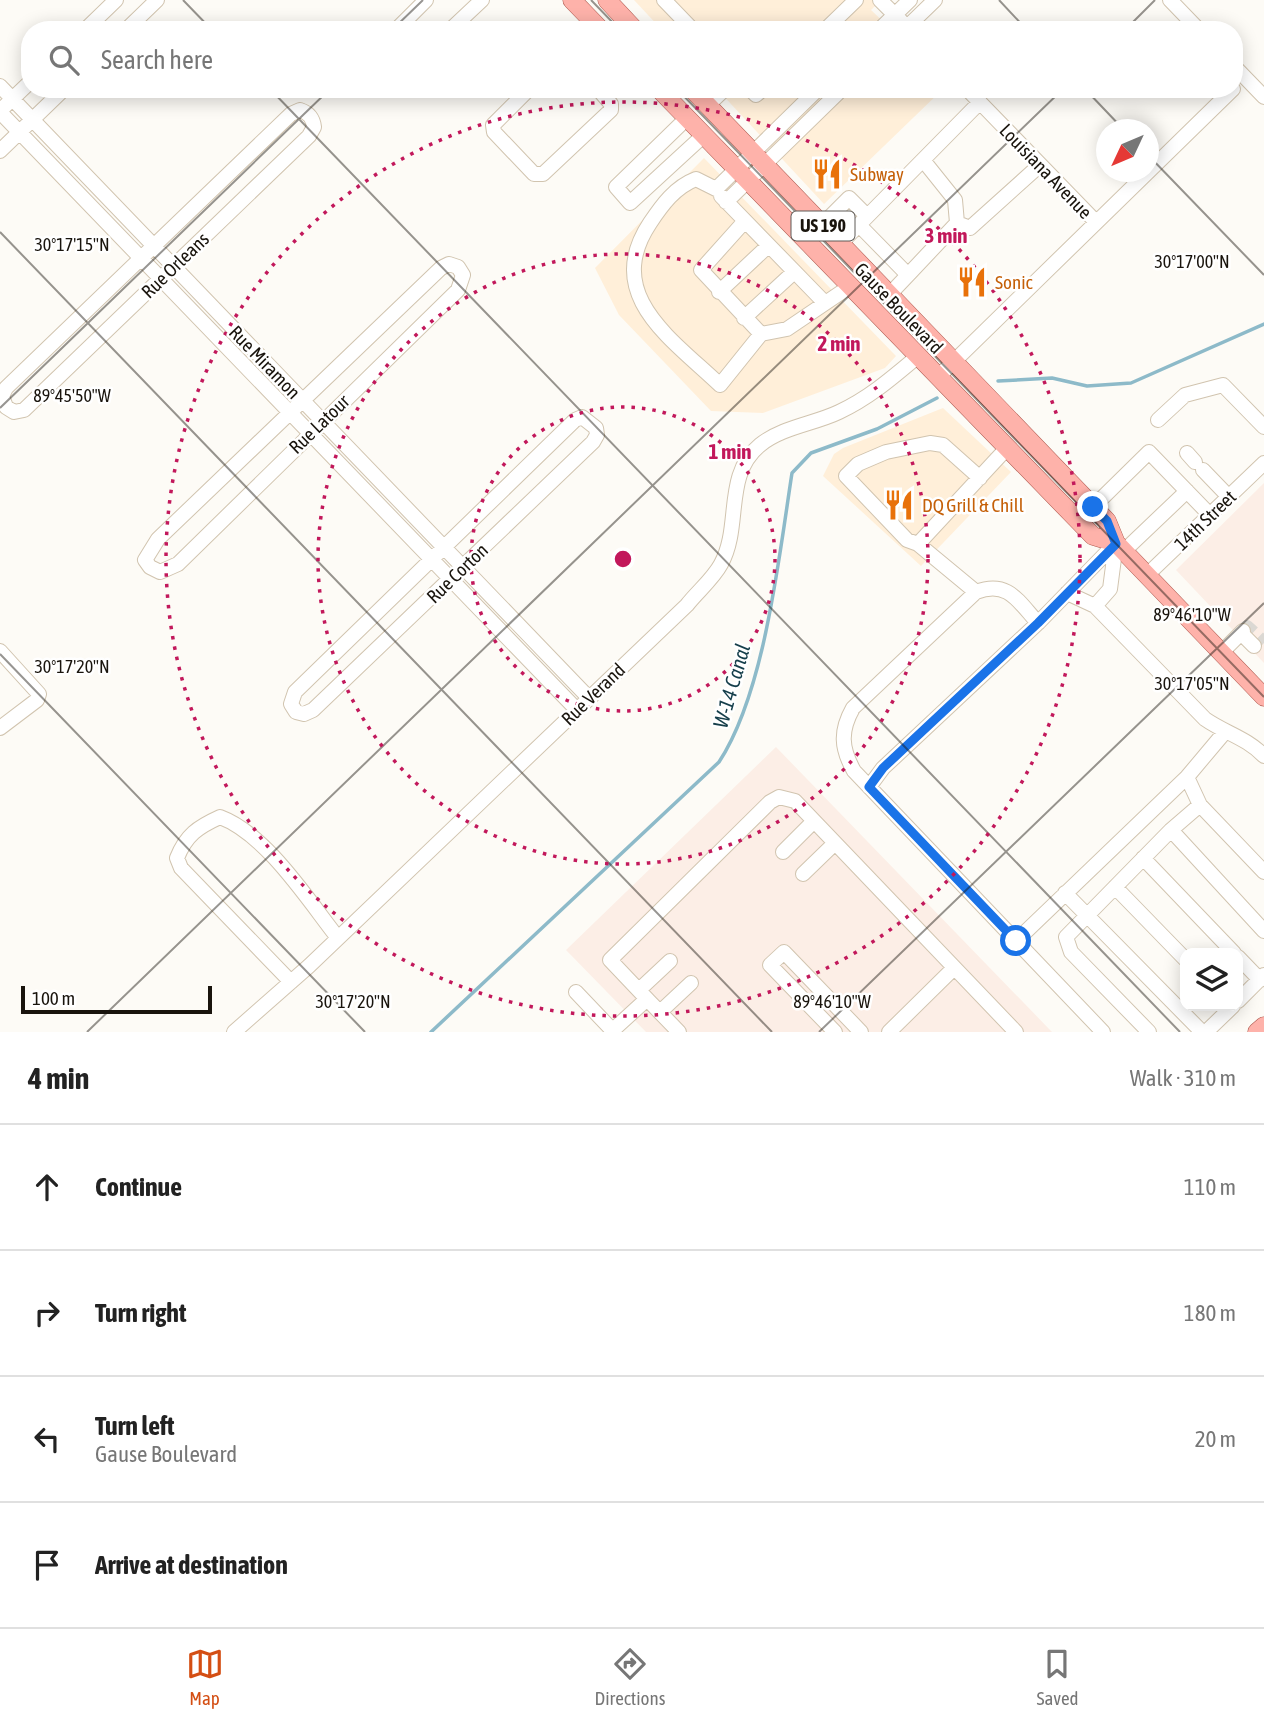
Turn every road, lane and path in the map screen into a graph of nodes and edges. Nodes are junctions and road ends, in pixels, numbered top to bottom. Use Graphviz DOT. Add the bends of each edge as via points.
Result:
graph roads {
  1 [pos="116,0"];
  2 [pos="157,0"];
  3 [pos="426,0"];
  4 [pos="482,0"];
  5 [pos="572,0"];
  6 [pos="607,0"];
  7 [pos="664,0"];
  8 [pos="856,0"];
  9 [pos="880,0"];
  10 [pos="910,0"];
  11 [pos="935,0"];
  12 [pos="1176,2"];
  13 [pos="894,15"];
  14 [pos="94,21"];
  15 [pos="135,21"];
  16 [pos="405,21"];
  17 [pos="460,21"];
  18 [pos="592,21"];
  19 [pos="627,21"];
  20 [pos="684,21"];
  21 [pos="834,21"];
  22 [pos="888,21"];
  23 [pos="900,21"];
  24 [pos="915,21"];
  25 [pos="1192,21"];
  26 [pos="1245,77"];
  27 [pos="0,86"];
  28 [pos="21,90"];
  29 [pos="1264,97"];
  30 [pos="55,98"];
  31 [pos="520,98"];
  32 [pos="606,98"];
  33 [pos="668,98"];
  34 [pos="700,98"];
  35 [pos="716,98"];
  36 [pos="810,98"];
  37 [pos="827,98"];
  38 [pos="975,98"];
  39 [pos="1225,98"];
  40 [pos="12,99"];
  41 [pos="980,103"];
  42 [pos="708,106"];
  43 [pos="0,111"];
  44 [pos="687,118"];
  45 [pos="32,120"];
  46 [pos="20,132"];
  47 [pos="704,135"];
  48 [pos="0,150"];
  49 [pos="758,158"];
  50 [pos="923,160"];
  51 [pos="1041,164"];
  52 [pos="742,174"];
  53 [pos="716,189"];
  54 [pos="726,202"];
  55 [pos="863,221"];
  56 [pos="744,222"];
  57 [pos="1097,222"];
  58 [pos="957,223"];
  59 [pos="822,225"];
  60 [pos="840,244"];
  61 [pos="154,246"];
  62 [pos="768,246"];
  63 [pos="141,258"];
  64 [pos="174,267"];
  65 [pos="794,272"];
  66 [pos="908,275"];
  67 [pos="161,279"];
  68 [pos="849,287"];
  69 [pos="719,292"];
  70 [pos="889,295"];
  71 [pos="825,303"];
  72 [pos="744,318"];
  73 [pos="761,334"];
  74 [pos="917,357"];
  75 [pos="954,362"];
  76 [pos="938,377"];
  77 [pos="303,401"];
  78 [pos="291,413"];
  79 [pos="1158,420"];
  80 [pos="322,421"];
  81 [pos="1264,427"];
  82 [pos="310,433"];
  83 [pos="1007,448"];
  84 [pos="1195,462"];
  85 [pos="1264,463"];
  86 [pos="980,478"];
  87 [pos="1187,491"];
  88 [pos="1229,497"];
  89 [pos="1093,507"];
  90 [pos="1210,515"];
  91 [pos="918,544"];
  92 [pos="444,547"];
  93 [pos="1120,547"];
  94 [pos="431,559"];
  95 [pos="464,567"];
  96 [pos="1146,576"];
  97 [pos="451,579"];
  98 [pos="976,592"];
  99 [pos="1067,593"];
  100 [pos="1095,606"];
  101 [pos="1038,623"];
  102 [pos="1254,646"];
  103 [pos="0,651"];
  104 [pos="1221,653"];
  105 [pos="1263,694"];
  106 [pos="589,698"];
  107 [pos="577,710"];
  108 [pos="0,727"];
  109 [pos="1224,733"];
  110 [pos="1264,756"];
  111 [pos="1187,777"];
  112 [pos="869,787"];
  113 [pos="1200,805"];
  114 [pos="814,821"];
  115 [pos="1171,830"];
  116 [pos="835,843"];
  117 [pos="783,852"];
  118 [pos="1143,858"];
  119 [pos="1264,872"];
  120 [pos="803,874"];
  121 [pos="1115,887"];
  122 [pos="1065,893"];
  123 [pos="1088,915"];
  124 [pos="1264,931"];
  125 [pos="338,938"];
  126 [pos="1016,941"];
  127 [pos="1229,948"];
  128 [pos="1180,954"];
  129 [pos="670,961"];
  130 [pos="1243,961"];
  131 [pos="954,968"];
  132 [pos="1262,977"];
  133 [pos="291,982"];
  134 [pos="691,983"];
  135 [pos="814,984"];
  136 [pos="576,992"];
  137 [pos="643,994"];
  138 [pos="801,996"];
  139 [pos="1243,996"];
  140 [pos="1227,1011"];
  141 [pos="660,1012"];
  142 [pos="844,1014"];
  143 [pos="1264,1026"];
  144 [pos="833,1029"];
  145 [pos="614,1031"];
  146 [pos="234,1032"];
  147 [pos="679,1032"];
  148 [pos="861,1032"];
  149 [pos="889,1032"];
  150 [pos="1016,1032"];
  151 [pos="1103,1032"];
  152 [pos="1149,1032"];
  153 [pos="1204,1032"];
  154 [pos="1257,1032"];
  1 -- 14 [label="street"];
  2 -- 15 [label="street"];
  3 -- 16 [label="street"];
  4 -- 17 [label="street"];
  5 -- 18 [label="main road"];
  6 -- 19 [label="main road"];
  7 -- 20 [label="street"];
  8 -- 21 [label="street"];
  9 -- 13 [label="street"];
  10 -- 13 [label="street"];
  11 -- 24 [label="street"];
  12 -- 25 [label="street"];
  13 -- 22 [label="street"];
  13 -- 23 [label="street"];
  26 -- 29 [label="street"];
  27 -- 40 [label="street, Rue Miramon"];
  28 -- 40 [label="street"];
  30 -- 45 [label="street"];
  31 -- 32 [label="street" via="493,125 494,132 534,174 543,174 611,110"];
  33 -- 44 [label="main road, Gause Boulevard / US 190"];
  34 -- 42 [label="main road, Gause Boulevard / US 190"];
  35 -- 42 [label="street"];
  36 -- 49 [label="street"];
  37 -- 49 [label="street"];
  38 -- 41 [label="street, Louisiana Avenue"];
  39 -- 57 [label="street"];
  40 -- 43 [label="street"];
  40 -- 45 [label="street, Rue Miramon"];
  41 -- 50 [label="street"];
  41 -- 51 [label="street, Louisiana Avenue"];
  42 -- 49 [label="main road, Gause Boulevard / US 190"];
  43 -- 46 [label="street, Rue Miramon"];
  44 -- 47 [label="main road, Gause Boulevard / US 190"];
  44 -- 47 [label="street" via="616,187 630,203"];
  45 -- 46 [label="street"];
  45 -- 61 [label="street, Rue Miramon"];
  46 -- 48 [label="street"];
  46 -- 63 [label="street, Rue Miramon"];
  47 -- 52 [label="main road, Gause Boulevard / US 190"];
  49 -- 52 [label="street"];
  49 -- 59 [label="main road, Gause Boulevard / US 190"];
  50 -- 55 [label="street"];
  50 -- 58 [label="street" via="955,200"];
  51 -- 57 [label="street, Louisiana Avenue"];
  51 -- 58 [label="street" via="970,228"];
  52 -- 53 [label="street"];
  52 -- 54 [label="street"];
  52 -- 68 [label="main road, Gause Boulevard / US 190"];
  53 -- 54 [label="street"];
  53 -- 73 [label="street" via="696,179 663,205 641,237 633,260 633,285 644,308 720,385"];
  54 -- 56 [label="street"];
  55 -- 59 [label="street" via="849,198"];
  55 -- 60 [label="street"];
  55 -- 66 [label="street"];
  56 -- 62 [label="street"];
  56 -- 69 [label="street" via="701,270"];
  57 -- 75 [label="street"];
  58 -- 66 [label="street"];
  59 -- 60 [label="main road, Gause Boulevard / US 190"];
  60 -- 70 [label="main road, Gause Boulevard / US 190"];
  61 -- 63 [label="street, Rue Orleans"];
  61 -- 64 [label="street, Rue Miramon"];
  61 -- 64 [label="street, Rue Orleans" via="291,114 307,112 314,127 309,136"];
  62 -- 65 [label="street"];
  62 -- 69 [label="street"];
  63 -- 67 [label="street, Rue Miramon"];
  63 -- 67 [label="street, Rue Orleans" via="6,388 2,396 6,408 24,410"];
  64 -- 67 [label="street, Rue Orleans"];
  64 -- 77 [label="street, Rue Miramon"];
  65 -- 71 [label="street"];
  65 -- 72 [label="street"];
  66 -- 70 [label="street"];
  67 -- 78 [label="street, Rue Miramon"];
  68 -- 71 [label="street"];
  68 -- 74 [label="main road, Gause Boulevard / US 190"];
  69 -- 72 [label="street"];
  70 -- 75 [label="main road, Gause Boulevard / US 190"];
  71 -- 73 [label="street" via="788,329"];
  72 -- 73 [label="street"];
  74 -- 76 [label="main road, Gause Boulevard / US 190"];
  74 -- 106 [label="street, Rue Verand" via="869,396 759,445 737,477 730,538 720,564 687,605"];
  75 -- 76 [label="street"];
  75 -- 89 [label="main road, Gause Boulevard / US 190"];
  76 -- 83 [label="main road, Gause Boulevard / US 190"];
  77 -- 78 [label="street, Rue Latour"];
  77 -- 80 [label="street, Rue Miramon"];
  77 -- 80 [label="street, Rue Latour" via="441,268 449,264 458,267 463,275 457,290"];
  78 -- 82 [label="street, Rue Miramon"];
  78 -- 82 [label="street, Rue Latour" via="158,539 146,553 150,567 160,572 178,564"];
  79 -- 81 [label="street" via="1185,395 1223,385"];
  80 -- 82 [label="street, Rue Latour"];
  80 -- 92 [label="street, Rue Miramon"];
  82 -- 94 [label="street, Rue Miramon"];
  83 -- 86 [label="street"];
  83 -- 93 [label="main road, Gause Boulevard / US 190" via="1093,536"];
  84 -- 88 [label="street"];
  85 -- 88 [label="street, 14th Street"];
  86 -- 91 [label="street"];
  86 -- 91 [label="street" via="943,445 930,443 886,452 858,464 846,476 907,540"];
  87 -- 89 [label="street" via="1149,452"];
  87 -- 90 [label="street"];
  87 -- 93 [label="street"];
  88 -- 90 [label="street, 14th Street"];
  89 -- 93 [label="main road, Gause Boulevard / US 190" via="1107,521"];
  90 -- 96 [label="street, 14th Street"];
  91 -- 98 [label="street"];
  92 -- 94 [label="street, Rue Corton"];
  92 -- 95 [label="street, Rue Miramon"];
  92 -- 95 [label="street, Rue Corton" via="575,420 590,421 597,435 593,442"];
  93 -- 96 [label="main road, Gause Boulevard / US 190"];
  93 -- 99 [label="street"];
  93 -- 100 [label="street" via="1110,589"];
  94 -- 97 [label="street, Rue Miramon"];
  94 -- 97 [label="street, Rue Corton" via="295,692 291,704 296,712 313,710"];
  95 -- 97 [label="street, Rue Corton"];
  95 -- 106 [label="street, Rue Miramon"];
  96 -- 104 [label="main road, Gause Boulevard / US 190"];
  97 -- 107 [label="street, Rue Miramon"];
  98 -- 101 [label="street" via="991,586 1004,589"];
  98 -- 112 [label="street" via="853,708 844,724 846,757"];
  99 -- 100 [label="street"];
  99 -- 101 [label="street"];
  100 -- 109 [label="street"];
  101 -- 112 [label="street" via="883,768"];
  102 -- 104 [label="street" via="1242,632"];
  103 -- 108 [label="street" via="39,694"];
  104 -- 105 [label="main road, Gause Boulevard / US 190"];
  106 -- 107 [label="street, Rue Verand"];
  107 -- 125 [label="street, Rue Verand"];
  109 -- 110 [label="street" via="1253,744"];
  109 -- 111 [label="street"];
  111 -- 113 [label="street"];
  111 -- 122 [label="street"];
  112 -- 126 [label="street"];
  113 -- 115 [label="street"];
  113 -- 119 [label="street"];
  114 -- 116 [label="street"];
  114 -- 117 [label="street"];
  114 -- 137 [label="street" via="786,797 770,802 610,960"];
  115 -- 118 [label="street"];
  115 -- 124 [label="street"];
  116 -- 120 [label="street"];
  116 -- 131 [label="street"];
  118 -- 121 [label="street"];
  118 -- 127 [label="street"];
  121 -- 123 [label="street"];
  121 -- 128 [label="street"];
  122 -- 123 [label="street"];
  122 -- 126 [label="street"];
  123 -- 152 [label="street" via="1066,937 1071,953"];
  123 -- 153 [label="street"];
  125 -- 133 [label="street, Rue Verand"];
  125 -- 133 [label="street" via="271,856 235,822 220,817 185,839 177,858 181,868"];
  126 -- 151 [label="street"];
  129 -- 137 [label="street"];
  130 -- 132 [label="street"];
  131 -- 149 [label="street"];
  131 -- 150 [label="street"];
  132 -- 139 [label="street"];
  133 -- 146 [label="street, Rue Verand"];
  134 -- 141 [label="street"];
  135 -- 138 [label="street"];
  135 -- 138 [label="street" via="784,952 770,965"];
  135 -- 142 [label="street"];
  136 -- 145 [label="street"];
  137 -- 141 [label="street"];
  137 -- 145 [label="street"];
  138 -- 144 [label="street"];
  140 -- 153 [label="street"];
  141 -- 147 [label="street"];
  142 -- 144 [label="street"];
  142 -- 148 [label="street"];
  143 -- 154 [label="main road"];
}
